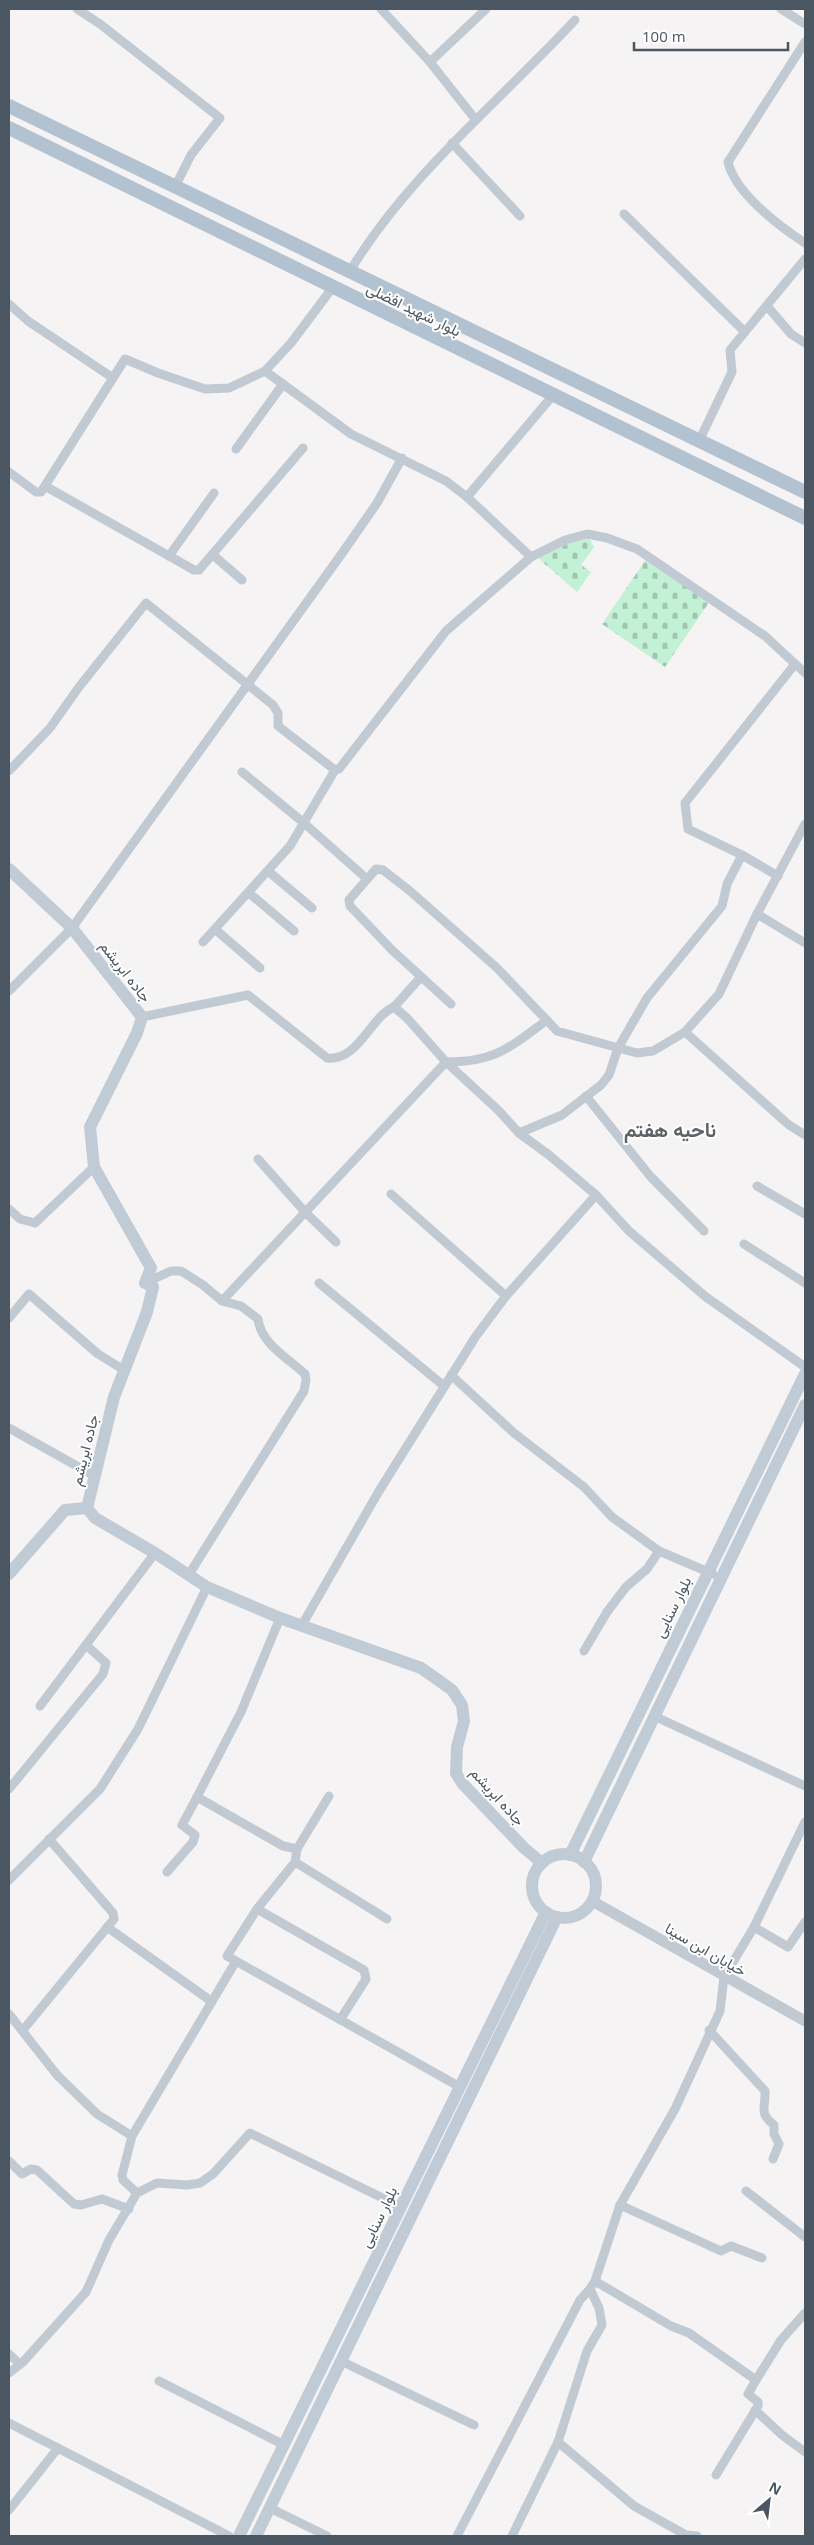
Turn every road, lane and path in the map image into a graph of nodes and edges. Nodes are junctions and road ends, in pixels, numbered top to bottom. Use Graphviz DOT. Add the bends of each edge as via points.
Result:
graph roads {
  1 [pos="77,9"];
  2 [pos="381,9"];
  3 [pos="486,9"];
  4 [pos="781,9"];
  5 [pos="574,20"];
  6 [pos="805,24"];
  7 [pos="805,42"];
  8 [pos="430,62"];
  9 [pos="9,106"];
  10 [pos="476,119"];
  11 [pos="9,128"];
  12 [pos="452,143"];
  13 [pos="175,187"];
  14 [pos="189,193"];
  15 [pos="181,211"];
  16 [pos="624,214"];
  17 [pos="520,216"];
  18 [pos="805,243"];
  19 [pos="805,259"];
  20 [pos="350,271"];
  21 [pos="333,287"];
  22 [pos="9,304"];
  23 [pos="767,306"];
  24 [pos="746,332"];
  25 [pos="805,343"];
  26 [pos="265,371"];
  27 [pos="113,378"];
  28 [pos="283,384"];
  29 [pos="554,394"];
  30 [pos="627,406"];
  31 [pos="617,425"];
  32 [pos="699,441"];
  33 [pos="303,448"];
  34 [pos="236,449"];
  35 [pos="402,458"];
  36 [pos="9,472"];
  37 [pos="45,486"];
  38 [pos="805,492"];
  39 [pos="214,493"];
  40 [pos="467,497"];
  41 [pos="805,518"];
  42 [pos="213,555"];
  43 [pos="169,556"];
  44 [pos="531,557"];
  45 [pos="242,580"];
  46 [pos="795,664"];
  47 [pos="805,673"];
  48 [pos="246,686"];
  49 [pos="336,770"];
  50 [pos="9,771"];
  51 [pos="242,772"];
  52 [pos="304,823"];
  53 [pos="805,824"];
  54 [pos="742,855"];
  55 [pos="9,868"];
  56 [pos="268,871"];
  57 [pos="778,876"];
  58 [pos="367,880"];
  59 [pos="249,893"];
  60 [pos="312,908"];
  61 [pos="757,914"];
  62 [pos="72,928"];
  63 [pos="216,930"];
  64 [pos="294,931"];
  65 [pos="203,942"];
  66 [pos="805,944"];
  67 [pos="260,968"];
  68 [pos="421,977"];
  69 [pos="9,991"];
  70 [pos="451,1004"];
  71 [pos="394,1007"];
  72 [pos="142,1017"];
  73 [pos="547,1020"];
  74 [pos="685,1032"];
  75 [pos="618,1048"];
  76 [pos="446,1062"];
  77 [pos="586,1096"];
  78 [pos="518,1133"];
  79 [pos="805,1135"];
  80 [pos="258,1159"];
  81 [pos="94,1167"];
  82 [pos="756,1186"];
  83 [pos="391,1194"];
  84 [pos="596,1195"];
  85 [pos="9,1209"];
  86 [pos="305,1212"];
  87 [pos="805,1214"];
  88 [pos="704,1231"];
  89 [pos="336,1242"];
  90 [pos="744,1244"];
  91 [pos="145,1283"];
  92 [pos="319,1283"];
  93 [pos="805,1283"];
  94 [pos="506,1296"];
  95 [pos="222,1302"];
  96 [pos="9,1318"];
  97 [pos="805,1367"];
  98 [pos="124,1370"];
  99 [pos="805,1374"];
  100 [pos="451,1375"];
  101 [pos="444,1386"];
  102 [pos="805,1405"];
  103 [pos="9,1428"];
  104 [pos="93,1475"];
  105 [pos="87,1508"];
  106 [pos="659,1551"];
  107 [pos="156,1553"];
  108 [pos="707,1572"];
  109 [pos="9,1574"];
  110 [pos="188,1576"];
  111 [pos="722,1577"];
  112 [pos="206,1588"];
  113 [pos="280,1618"];
  114 [pos="302,1625"];
  115 [pos="86,1645"];
  116 [pos="584,1651"];
  117 [pos="40,1706"];
  118 [pos="654,1716"];
  119 [pos="805,1786"];
  120 [pos="9,1789"];
  121 [pos="329,1796"];
  122 [pos="197,1797"];
  123 [pos="805,1822"];
  124 [pos="49,1839"];
  125 [pos="296,1849"];
  126 [pos="570,1855"];
  127 [pos="295,1862"];
  128 [pos="584,1862"];
  129 [pos="542,1863"];
  130 [pos="167,1872"];
  131 [pos="9,1880"];
  132 [pos="592,1901"];
  133 [pos="257,1910"];
  134 [pos="551,1915"];
  135 [pos="387,1919"];
  136 [pos="805,1922"];
  137 [pos="107,1927"];
  138 [pos="754,1927"];
  139 [pos="236,1961"];
  140 [pos="724,1977"];
  141 [pos="211,2001"];
  142 [pos="9,2014"];
  143 [pos="340,2020"];
  144 [pos="805,2021"];
  145 [pos="23,2030"];
  146 [pos="709,2030"];
  147 [pos="460,2087"];
  148 [pos="132,2136"];
  149 [pos="773,2159"];
  150 [pos="9,2161"];
  151 [pos="746,2191"];
  152 [pos="137,2193"];
  153 [pos="620,2205"];
  154 [pos="401,2207"];
  155 [pos="129,2209"];
  156 [pos="805,2237"];
  157 [pos="762,2258"];
  158 [pos="593,2285"];
  159 [pos="805,2313"];
  160 [pos="9,2354"];
  161 [pos="341,2361"];
  162 [pos="20,2364"];
  163 [pos="9,2373"];
  164 [pos="756,2380"];
  165 [pos="159,2381"];
  166 [pos="755,2410"];
  167 [pos="9,2423"];
  168 [pos="474,2426"];
  169 [pos="558,2442"];
  170 [pos="284,2445"];
  171 [pos="58,2448"];
  172 [pos="805,2452"];
  173 [pos="716,2475"];
  174 [pos="10,2506"];
  175 [pos="270,2508"];
  176 [pos="230,2536"];
  177 [pos="239,2536"];
  178 [pos="256,2536"];
  179 [pos="327,2536"];
  180 [pos="458,2536"];
  181 [pos="512,2536"];
  182 [pos="697,2536"];
  1 -- 13 [label="street" via="220,118 191,155"];
  2 -- 8 [label="street"];
  3 -- 8 [label="street"];
  4 -- 6 [label="street"];
  5 -- 10 [label="street"];
  7 -- 18 [label="street" via="728,162 729,169 754,203"];
  8 -- 10 [label="street"];
  9 -- 13 [label="main road, بلوار شهید افضلی"];
  10 -- 12 [label="street"];
  11 -- 15 [label="main road, بلوار شهید افضلی"];
  12 -- 17 [label="street"];
  12 -- 20 [label="street" via="368,242"];
  13 -- 14 [label="main road, بلوار شهید افضلی"];
  14 -- 15 [label="main road"];
  14 -- 20 [label="main road, بلوار شهید افضلی"];
  15 -- 21 [label="main road, بلوار شهید افضلی"];
  16 -- 24 [label="street"];
  19 -- 23 [label="street"];
  20 -- 30 [label="main road, بلوار شهید افضلی"];
  21 -- 26 [label="street" via="292,343"];
  21 -- 29 [label="main road, بلوار شهید افضلی"];
  22 -- 27 [label="street" via="28,321"];
  23 -- 24 [label="street"];
  23 -- 25 [label="street" via="791,334"];
  24 -- 32 [label="street" via="730,350 732,372"];
  26 -- 27 [label="street" via="229,388 205,389 158,374 126,359"];
  26 -- 28 [label="street"];
  27 -- 37 [label="street"];
  28 -- 34 [label="street"];
  28 -- 35 [label="street" via="351,434"];
  29 -- 31 [label="main road, بلوار شهید افضلی"];
  29 -- 40 [label="street"];
  30 -- 31 [label="main road"];
  30 -- 32 [label="main road, بلوار شهید افضلی"];
  31 -- 41 [label="main road, بلوار شهید افضلی"];
  32 -- 38 [label="main road, بلوار شهید افضلی"];
  33 -- 42 [label="street"];
  35 -- 40 [label="street" via="446,481"];
  35 -- 48 [label="street" via="377,503"];
  36 -- 37 [label="street" via="39,493"];
  37 -- 43 [label="street"];
  39 -- 43 [label="street"];
  40 -- 44 [label="street"];
  42 -- 43 [label="street" via="201,569 194,570"];
  42 -- 45 [label="street"];
  44 -- 46 [label="street" via="565,540 588,534 637,549 765,636"];
  44 -- 49 [label="street" via="446,631"];
  46 -- 47 [label="street"];
  46 -- 54 [label="street" via="685,803 688,829"];
  48 -- 49 [label="street" via="273,705 278,712 278,726"];
  48 -- 50 [label="street" via="146,603 78,687 50,728"];
  48 -- 62 [label="street"];
  49 -- 52 [label="street"];
  51 -- 52 [label="street"];
  52 -- 56 [label="street" via="290,846"];
  52 -- 58 [label="street"];
  53 -- 57 [label="street"];
  54 -- 57 [label="street"];
  54 -- 75 [label="street" via="727,884 722,906 647,998"];
  55 -- 62 [label="main road, جاده ابریشم"];
  56 -- 59 [label="street"];
  56 -- 60 [label="street"];
  57 -- 61 [label="street"];
  58 -- 68 [label="street" via="350,900 350,906"];
  58 -- 73 [label="street" via="378,868 410,891 497,968"];
  59 -- 63 [label="street"];
  59 -- 64 [label="street"];
  61 -- 66 [label="street"];
  61 -- 74 [label="street" via="720,994"];
  62 -- 69 [label="street"];
  62 -- 72 [label="main road, جاده ابریشم"];
  63 -- 65 [label="street"];
  63 -- 67 [label="street"];
  68 -- 70 [label="street"];
  68 -- 71 [label="street"];
  71 -- 72 [label="street" via="349,1053 336,1060 328,1058 248,995"];
  71 -- 76 [label="street"];
  72 -- 81 [label="main road, جاده ابریشم" via="90,1127"];
  73 -- 75 [label="street" via="557,1030"];
  73 -- 76 [label="street" via="491,1058"];
  74 -- 75 [label="street" via="653,1051 637,1053"];
  74 -- 79 [label="street"];
  75 -- 77 [label="street" via="610,1075"];
  76 -- 78 [label="street"];
  76 -- 86 [label="street"];
  77 -- 78 [label="street" via="562,1114"];
  77 -- 88 [label="street" via="650,1176"];
  78 -- 84 [label="street"];
  80 -- 86 [label="street"];
  81 -- 85 [label="street" via="35,1223 20,1220"];
  81 -- 91 [label="main road, جاده ابریشم" via="151,1268"];
  82 -- 87 [label="street"];
  83 -- 94 [label="street"];
  84 -- 94 [label="street"];
  84 -- 97 [label="street" via="629,1231 706,1296"];
  86 -- 89 [label="street"];
  86 -- 95 [label="street"];
  90 -- 93 [label="street"];
  91 -- 95 [label="street" via="171,1270 181,1271"];
  91 -- 98 [label="main road, جاده ابریشم" via="153,1287 147,1312"];
  92 -- 101 [label="street"];
  94 -- 100 [label="street"];
  95 -- 110 [label="street" via="240,1306 258,1319 266,1340 305,1374 306,1380 304,1391"];
  96 -- 98 [label="street" via="29,1294 98,1354"];
  98 -- 104 [label="main road, جاده ابریشم"];
  99 -- 108 [label="main road, بلوار سنایی"];
  100 -- 101 [label="street"];
  100 -- 106 [label="street" via="514,1434 584,1487 612,1517"];
  101 -- 114 [label="street"];
  102 -- 111 [label="main road, بلوار سنایی"];
  103 -- 104 [label="street"];
  104 -- 105 [label="main road, جاده ابریشم"];
  105 -- 107 [label="main road, جاده ابریشم" via="95,1518"];
  105 -- 109 [label="main road" via="65,1510"];
  106 -- 108 [label="street"];
  106 -- 116 [label="street" via="647,1569 626,1587 607,1612"];
  107 -- 110 [label="main road, جاده ابریشم"];
  107 -- 115 [label="street"];
  108 -- 111 [label="street"];
  108 -- 126 [label="main road, بلوار سنایی"];
  110 -- 112 [label="main road, جاده ابریشم"];
  111 -- 118 [label="main road, بلوار سنایی"];
  112 -- 113 [label="main road, جاده ابریشم"];
  112 -- 124 [label="street" via="138,1729 100,1789"];
  113 -- 114 [label="main road, جاده ابریشم"];
  113 -- 122 [label="street" via="241,1712"];
  114 -- 129 [label="main road, جاده ابریشم" via="421,1668 452,1690 462,1705 464,1721 457,1748 456,1774"];
  115 -- 117 [label="street"];
  115 -- 120 [label="street" via="106,1663 103,1674"];
  118 -- 119 [label="street"];
  118 -- 128 [label="main road, بلوار سنایی"];
  121 -- 125 [label="street"];
  122 -- 125 [label="street" via="283,1846"];
  122 -- 130 [label="street" via="182,1825 194,1835 193,1842"];
  123 -- 138 [label="street"];
  124 -- 131 [label="street"];
  124 -- 137 [label="street" via="114,1913 114,1919"];
  125 -- 127 [label="street"];
  126 -- 128 [label="main road"];
  126 -- 129 [label="main road" via="555,1856"];
  127 -- 133 [label="street"];
  127 -- 135 [label="street"];
  128 -- 132 [label="main road" via="596,1884"];
  129 -- 134 [label="main road" via="533,1876 532,1884 535,1900"];
  132 -- 134 [label="main road" via="573,1917"];
  132 -- 140 [label="street, خیابان ابن سینا"];
  133 -- 139 [label="street" via="227,1954"];
  133 -- 143 [label="street" via="364,1970 366,1979"];
  134 -- 147 [label="main road, بلوار سنایی"];
  134 -- 161 [label="main road, بلوار سنایی"];
  136 -- 138 [label="street" via="788,1947"];
  137 -- 141 [label="street"];
  137 -- 145 [label="street"];
  138 -- 140 [label="street"];
  139 -- 141 [label="street"];
  139 -- 143 [label="street"];
  140 -- 144 [label="street, خیابان ابن سینا"];
  140 -- 146 [label="street" via="720,2012"];
  141 -- 148 [label="street"];
  142 -- 145 [label="street"];
  143 -- 147 [label="street"];
  145 -- 148 [label="street" via="57,2075 97,2114"];
  146 -- 149 [label="street" via="765,2091 763,2113 766,2120 774,2125 779,2144"];
  146 -- 153 [label="street" via="675,2109"];
  147 -- 154 [label="main road, بلوار سنایی"];
  148 -- 152 [label="street" via="122,2175"];
  150 -- 155 [label="street" via="22,2174 31,2169 37,2170 74,2204 102,2199"];
  151 -- 156 [label="street"];
  152 -- 154 [label="street" via="157,2183 187,2186 200,2183 213,2174 250,2133"];
  152 -- 155 [label="street"];
  153 -- 157 [label="street" via="721,2251 731,2246"];
  153 -- 158 [label="street"];
  154 -- 170 [label="main road, بلوار سنایی"];
  155 -- 162 [label="street" via="109,2240 86,2292"];
  158 -- 164 [label="street" via="689,2333"];
  158 -- 169 [label="street" via="602,2324 587,2351"];
  158 -- 180 [label="street" via="580,2300"];
  159 -- 164 [label="street" via="781,2340"];
  160 -- 162 [label="street"];
  161 -- 168 [label="street"];
  161 -- 175 [label="main road, بلوار سنایی"];
  162 -- 163 [label="street"];
  164 -- 166 [label="street" via="748,2394 758,2402"];
  165 -- 170 [label="street"];
  166 -- 172 [label="street"];
  166 -- 173 [label="street"];
  167 -- 171 [label="street"];
  169 -- 181 [label="street"];
  169 -- 182 [label="street" via="634,2506 686,2534"];
  170 -- 177 [label="main road, بلوار سنایی"];
  171 -- 174 [label="street"];
  171 -- 176 [label="street"];
  175 -- 178 [label="main road, بلوار سنایی"];
  175 -- 179 [label="street"];
}
